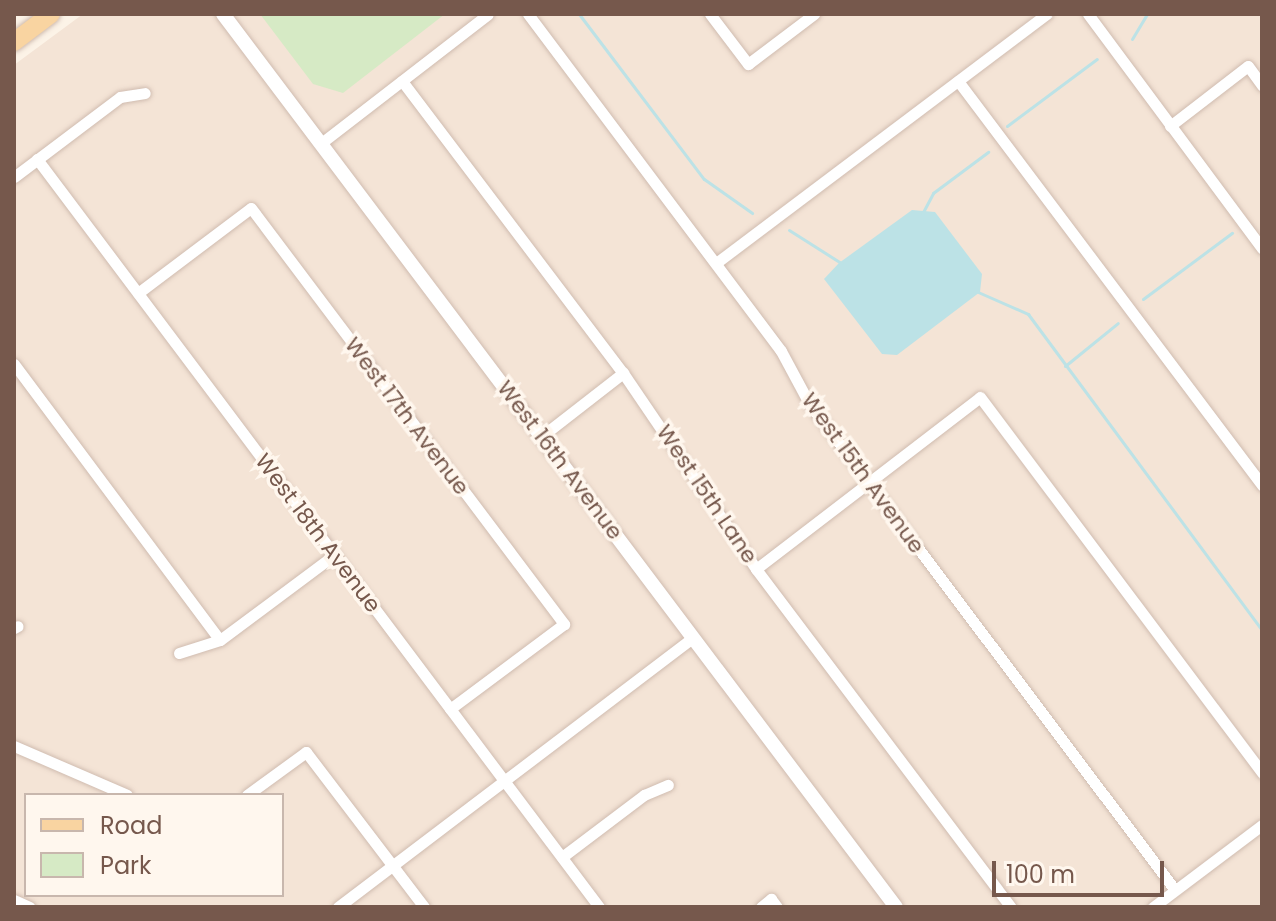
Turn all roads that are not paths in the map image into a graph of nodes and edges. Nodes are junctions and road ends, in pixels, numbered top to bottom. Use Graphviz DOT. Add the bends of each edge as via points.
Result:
graph roads {
  1 [pos="51,14"];
  2 [pos="223,14"];
  3 [pos="488,14"];
  4 [pos="528,14"];
  5 [pos="710,14"];
  6 [pos="814,14"];
  7 [pos="1047,14"];
  8 [pos="1088,14"];
  9 [pos="14,42"];
  10 [pos="402,81"];
  11 [pos="958,81"];
  12 [pos="1262,85"];
  13 [pos="145,93"];
  14 [pos="1170,126"];
  15 [pos="320,144"];
  16 [pos="37,159"];
  17 [pos="14,177"];
  18 [pos="1262,248"];
  19 [pos="716,263"];
  20 [pos="138,293"];
  21 [pos="14,364"];
  22 [pos="623,373"];
  23 [pos="542,436"];
  24 [pos="869,483"];
  25 [pos="1262,485"];
  26 [pos="334,555"];
  27 [pos="756,569"];
  28 [pos="693,638"];
  29 [pos="220,640"];
  30 [pos="179,653"];
  31 [pos="450,709"];
  32 [pos="14,746"];
  33 [pos="1262,773"];
  34 [pos="504,780"];
  35 [pos="668,785"];
  36 [pos="122,793"];
  37 [pos="250,793"];
  38 [pos="1262,825"];
  39 [pos="562,857"];
  40 [pos="392,865"];
  41 [pos="1175,890"];
  42 [pos="14,900"];
  43 [pos="774,903"];
  44 [pos="30,907"];
  45 [pos="338,907"];
  46 [pos="424,907"];
  47 [pos="599,907"];
  48 [pos="761,907"];
  49 [pos="896,907"];
  50 [pos="1011,907"];
  51 [pos="1153,907"];
  1 -- 9 [label="main road"];
  2 -- 15 [label="street, West 16th Avenue"];
  3 -- 10 [label="street"];
  4 -- 19 [label="street, West 15th Avenue"];
  5 -- 6 [label="street" via="748,64"];
  7 -- 11 [label="street"];
  8 -- 14 [label="street"];
  10 -- 15 [label="street"];
  10 -- 22 [label="street, West 15th Lane"];
  11 -- 19 [label="street"];
  11 -- 25 [label="street"];
  12 -- 14 [label="street" via="1248,66"];
  13 -- 16 [label="street" via="120,97"];
  14 -- 18 [label="street"];
  15 -- 23 [label="street, West 16th Avenue"];
  16 -- 17 [label="street"];
  16 -- 20 [label="street, West 18th Avenue"];
  19 -- 24 [label="street, West 15th Avenue"];
  20 -- 26 [label="street, West 18th Avenue"];
  20 -- 31 [label="street, West 17th Avenue" via="251,208 564,624"];
  21 -- 29 [label="street"];
  22 -- 23 [label="street"];
  22 -- 27 [label="street, West 15th Lane"];
  23 -- 28 [label="street, West 16th Avenue"];
  24 -- 27 [label="street"];
  24 -- 33 [label="street" via="980,397"];
  24 -- 41 [label="street, West 15th Avenue"];
  26 -- 29 [label="street"];
  26 -- 31 [label="street, West 18th Avenue"];
  27 -- 50 [label="street, West 15th Lane"];
  28 -- 34 [label="street"];
  28 -- 49 [label="street, West 16th Avenue"];
  29 -- 30 [label="street"];
  31 -- 34 [label="street, West 18th Avenue"];
  32 -- 36 [label="street"];
  34 -- 39 [label="street, West 18th Avenue"];
  34 -- 40 [label="street"];
  35 -- 39 [label="street" via="644,795"];
  37 -- 40 [label="street" via="306,752"];
  38 -- 41 [label="street"];
  39 -- 47 [label="street, West 18th Avenue"];
  40 -- 45 [label="street"];
  40 -- 46 [label="street"];
  41 -- 51 [label="street"];
  42 -- 44 [label="street"];
  43 -- 48 [label="street"];
}
